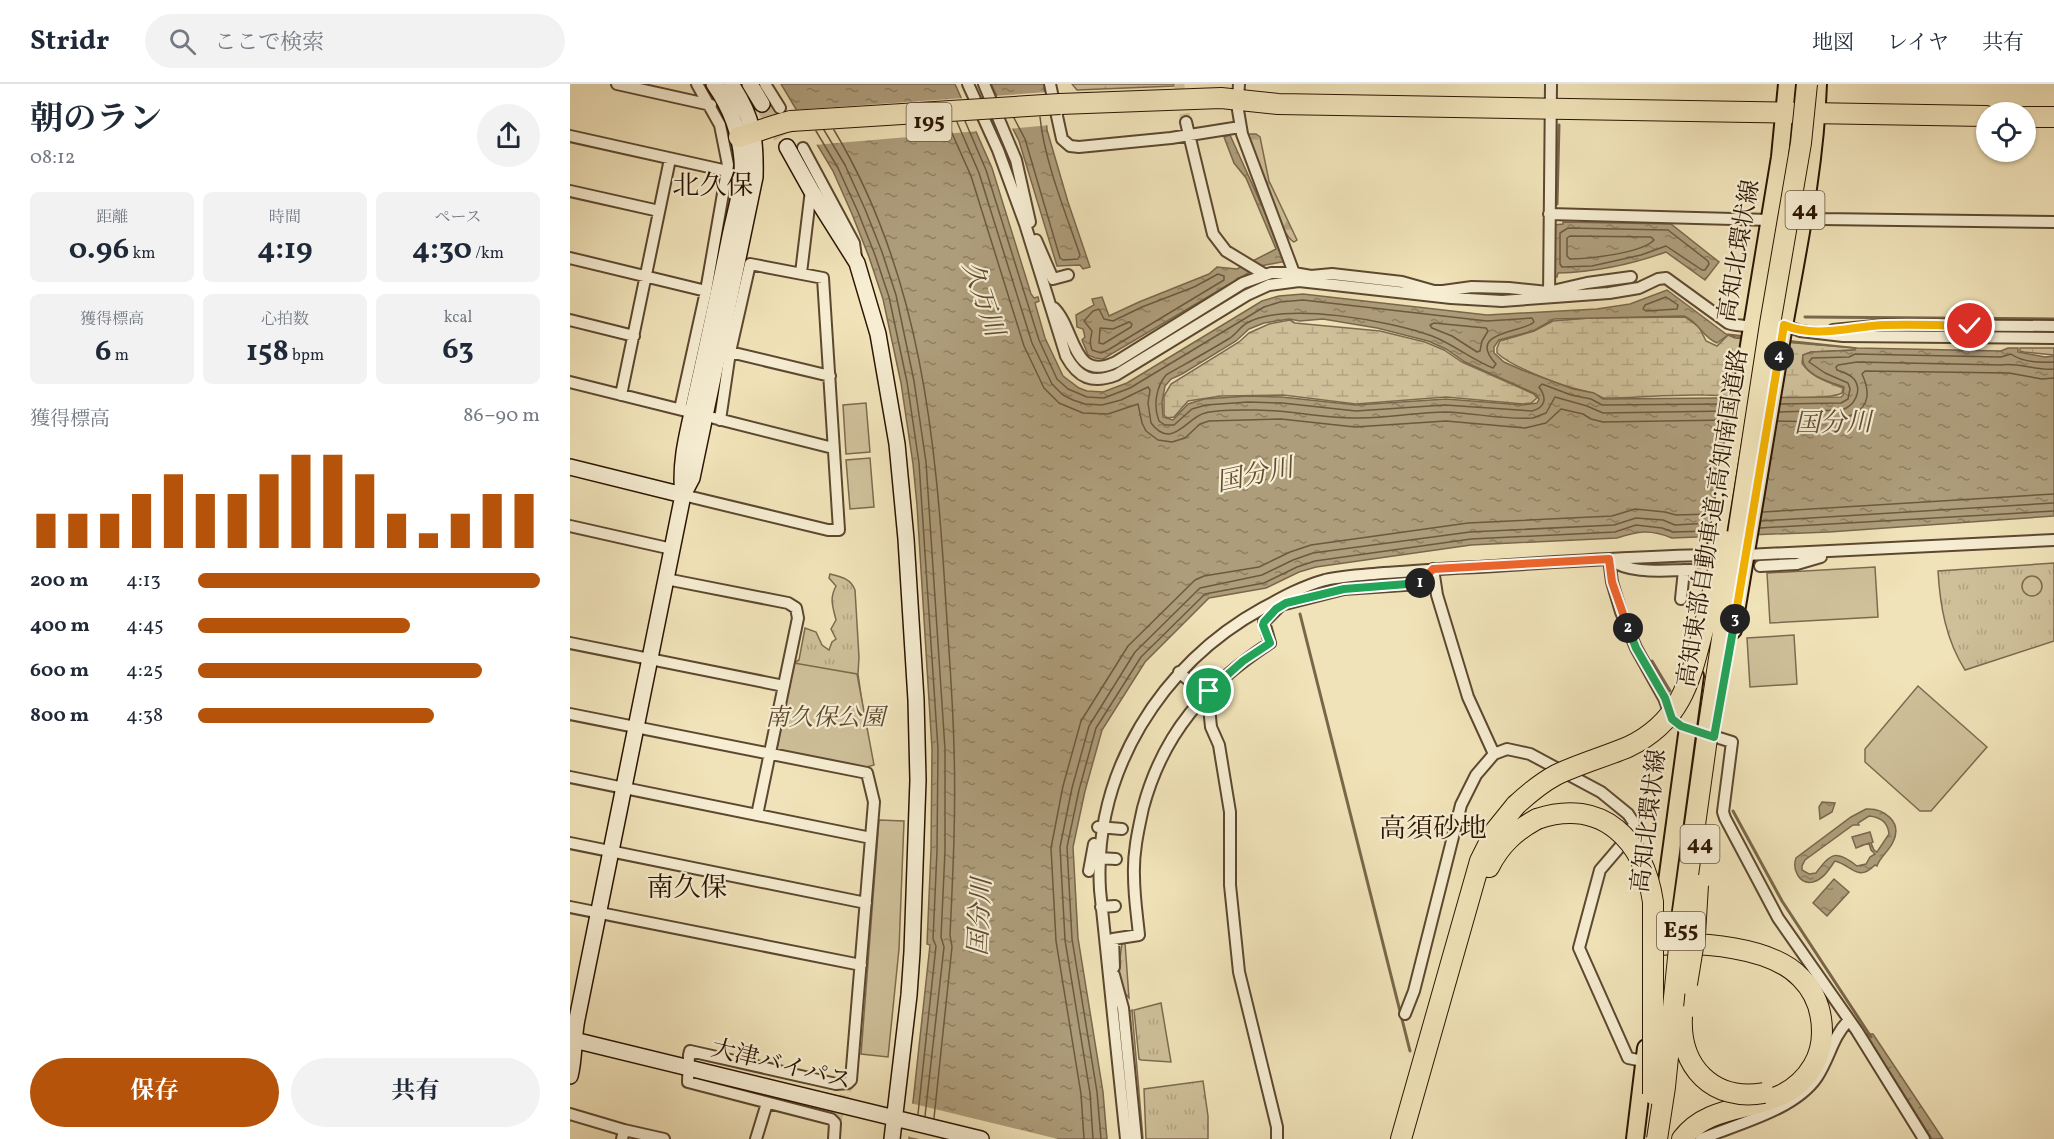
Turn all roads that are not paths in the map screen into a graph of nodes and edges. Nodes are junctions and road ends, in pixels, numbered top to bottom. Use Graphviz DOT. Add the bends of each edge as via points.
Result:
graph roads {
  1 [pos="616,84"];
  2 [pos="697,84"];
  3 [pos="714,84"];
  4 [pos="731,84"];
  5 [pos="750,84"];
  6 [pos="765,84"];
  7 [pos="968,84"];
  8 [pos="984,84"];
  9 [pos="1050,84"];
  10 [pos="1551,84"];
  11 [pos="1787,84"];
  12 [pos="1807,84"];
  13 [pos="1818,84"];
  14 [pos="762,104"];
  15 [pos="711,105"];
  16 [pos="1239,105"];
  17 [pos="1551,110"];
  18 [pos="1786,112"];
  19 [pos="1817,113"];
  20 [pos="1976,116"];
  21 [pos="2036,117"];
  22 [pos="2054,117"];
  23 [pos="1186,122"];
  24 [pos="792,131"];
  25 [pos="747,135"];
  26 [pos="1190,135"];
  27 [pos="570,136"];
  28 [pos="670,159"];
  29 [pos="727,171"];
  30 [pos="811,190"];
  31 [pos="570,191"];
  32 [pos="659,211"];
  33 [pos="1549,214"];
  34 [pos="1805,216"];
  35 [pos="1770,220"];
  36 [pos="2054,222"];
  37 [pos="1027,223"];
  38 [pos="570,258"];
  39 [pos="857,263"];
  40 [pos="1262,272"];
  41 [pos="801,273"];
  42 [pos="1294,273"];
  43 [pos="1068,275"];
  44 [pos="646,276"];
  45 [pos="1631,277"];
  46 [pos="1306,279"];
  47 [pos="706,291"];
  48 [pos="1548,294"];
  49 [pos="1049,303"];
  50 [pos="570,320"];
  51 [pos="2054,326"];
  52 [pos="1765,327"];
  53 [pos="1823,333"];
  54 [pos="634,336"];
  55 [pos="2054,338"];
  56 [pos="730,352"];
  57 [pos="830,376"];
  58 [pos="570,382"];
  59 [pos="621,395"];
  60 [pos="699,415"];
  61 [pos="833,448"];
  62 [pos="570,467"];
  63 [pos="683,495"];
  64 [pos="570,526"];
  65 [pos="2054,540"];
  66 [pos="672,549"];
  67 [pos="1836,552"];
  68 [pos="1714,553"];
  69 [pos="1746,553"];
  70 [pos="1609,559"];
  71 [pos="1760,566"];
  72 [pos="1433,569"];
  73 [pos="666,579"];
  74 [pos="1681,599"];
  75 [pos="1280,602"];
  76 [pos="570,643"];
  77 [pos="650,659"];
  78 [pos="1179,672"];
  79 [pos="784,686"];
  80 [pos="1205,694"];
  81 [pos="570,714"];
  82 [pos="636,727"];
  83 [pos="1687,728"];
  84 [pos="1711,731"];
  85 [pos="770,753"];
  86 [pos="1494,754"];
  87 [pos="570,777"];
  88 [pos="624,788"];
  89 [pos="757,815"];
  90 [pos="1103,828"];
  91 [pos="1122,829"];
  92 [pos="871,838"];
  93 [pos="570,843"];
  94 [pos="611,851"];
  95 [pos="1100,858"];
  96 [pos="1116,859"];
  97 [pos="1089,871"];
  98 [pos="867,903"];
  99 [pos="1115,906"];
  100 [pos="570,907"];
  101 [pos="1101,907"];
  102 [pos="598,913"];
  103 [pos="1659,945"];
  104 [pos="1686,948"];
  105 [pos="861,965"];
  106 [pos="1111,976"];
  107 [pos="1405,1014"];
  108 [pos="1848,1021"];
  109 [pos="571,1041"];
  110 [pos="1644,1062"];
  111 [pos="1672,1064"];
  112 [pos="688,1066"];
  113 [pos="570,1076"];
  114 [pos="1764,1098"];
  115 [pos="767,1103"];
  116 [pos="570,1114"];
  117 [pos="893,1118"];
  118 [pos="623,1134"];
  119 [pos="664,1139"];
  120 [pos="756,1139"];
  121 [pos="834,1139"];
  122 [pos="892,1139"];
  123 [pos="981,1139"];
  124 [pos="1126,1139"];
  125 [pos="1136,1139"];
  126 [pos="1277,1139"];
  127 [pos="1401,1139"];
  128 [pos="1411,1139"];
  129 [pos="1635,1139"];
  130 [pos="1650,1139"];
  131 [pos="1657,1139"];
  132 [pos="1664,1139"];
  133 [pos="1682,1139"];
  134 [pos="1701,1139"];
  135 [pos="1924,1139"];
  1 -- 15 [label="street"];
  2 -- 15 [label="street"];
  3 -- 25 [label="street"];
  4 -- 25 [label="street" via="749,116"];
  5 -- 14 [label="street"];
  6 -- 24 [label="street"];
  7 -- 37 [label="street"];
  8 -- 37 [label="street" via="1016,160"];
  9 -- 26 [label="street" via="1062,139 1070,146"];
  10 -- 17 [label="street"];
  11 -- 18 [label="main road, 高知北環状線 / 44"];
  12 -- 52 [label="highway, 高知東部自動車道;高知南国道路 / E55, bridge" via="1800,143"];
  13 -- 19 [label="main road, 高知北環状線 / 44"];
  15 -- 29 [label="street" via="724,139"];
  16 -- 17 [label="highway, 195"];
  16 -- 24 [label="highway, 195, bridge" via="1151,99"];
  16 -- 26 [label="street"];
  16 -- 42 [label="street"];
  17 -- 18 [label="highway, 195"];
  17 -- 33 [label="street"];
  18 -- 19 [label="highway, 195"];
  18 -- 35 [label="main road, 高知北環状線 / 44"];
  19 -- 20 [label="highway, 195"];
  19 -- 34 [label="main road, 高知北環状線 / 44"];
  21 -- 22 [label="highway"];
  23 -- 26 [label="street"];
  24 -- 25 [label="highway, 195" via="775,124"];
  24 -- 30 [label="street"];
  24 -- 39 [label="street" via="854,243"];
  25 -- 60 [label="street"];
  26 -- 40 [label="street" via="1213,234 1226,251"];
  27 -- 28 [label="street"];
  28 -- 29 [label="street"];
  28 -- 32 [label="street"];
  29 -- 47 [label="street"];
  30 -- 39 [label="street"];
  30 -- 41 [label="street"];
  31 -- 32 [label="street"];
  32 -- 44 [label="street"];
  33 -- 35 [label="street"];
  33 -- 48 [label="street"];
  34 -- 36 [label="street"];
  34 -- 52 [label="main road, 高知北環状線 / 44"];
  35 -- 52 [label="main road, 高知北環状線 / 44" via="1760,276"];
  37 -- 43 [label="street" via="1053,279"];
  37 -- 49 [label="street"];
  38 -- 44 [label="street"];
  39 -- 117 [label="street" via="878,334 897,444 916,700 918,780 912,952"];
  40 -- 42 [label="street"];
  40 -- 49 [label="street" via="1103,367 1084,363"];
  41 -- 56 [label="street" via="750,264"];
  41 -- 57 [label="street" via="824,278"];
  42 -- 46 [label="street"];
  44 -- 47 [label="street"];
  44 -- 54 [label="street"];
  45 -- 48 [label="street"];
  46 -- 48 [label="street" via="1434,294 1472,287"];
  46 -- 49 [label="street" via="1258,290 1125,370 1100,379 1085,377 1070,363"];
  47 -- 60 [label="street"];
  48 -- 52 [label="street" via="1627,291 1666,278 1728,323"];
  50 -- 54 [label="street"];
  51 -- 53 [label="street" via="1885,325"];
  52 -- 53 [label="street"];
  52 -- 68 [label="main road, 高知北環状線 / 44"];
  52 -- 69 [label="main road, 高知北環状線 / 44"];
  52 -- 84 [label="highway, 高知東部自動車道;高知南国道路 / E55, bridge"];
  52 -- 127 [label="highway, bridge" via="1746,445 1725,540 1683,695 1655,730 1628,746 1555,776 1528,794 1495,831 1480,861"];
  53 -- 55 [label="street"];
  54 -- 59 [label="street"];
  56 -- 57 [label="street"];
  56 -- 60 [label="street"];
  57 -- 61 [label="street"];
  58 -- 59 [label="street"];
  59 -- 60 [label="street"];
  60 -- 61 [label="street"];
  60 -- 63 [label="street" via="701,432 692,478"];
  61 -- 63 [label="street" via="840,524 836,532"];
  62 -- 63 [label="street"];
  63 -- 66 [label="street"];
  64 -- 66 [label="street"];
  65 -- 67 [label="street"];
  66 -- 73 [label="street"];
  67 -- 69 [label="street"];
  67 -- 71 [label="street" via="1797,564"];
  68 -- 70 [label="street"];
  68 -- 83 [label="main road, 高知北環状線 / 44"];
  69 -- 84 [label="main road, 高知北環状線 / 44"];
  70 -- 72 [label="street"];
  70 -- 74 [label="street" via="1638,570 1687,570"];
  70 -- 83 [label="street" via="1612,582 1636,648 1665,698 1672,719"];
  72 -- 75 [label="street" via="1325,580"];
  72 -- 86 [label="street" via="1468,697"];
  73 -- 77 [label="street"];
  73 -- 79 [label="street" via="793,605 798,618"];
  75 -- 78 [label="street" via="1236,624"];
  75 -- 80 [label="street" via="1263,625 1270,643"];
  76 -- 77 [label="street"];
  77 -- 79 [label="street"];
  77 -- 82 [label="street"];
  78 -- 80 [label="street"];
  78 -- 90 [label="street" via="1150,709 1128,749"];
  79 -- 85 [label="street"];
  80 -- 106 [label="street" via="1170,741 1147,795 1135,852 1134,895 1139,935 1113,939"];
  80 -- 126 [label="street" via="1219,745 1230,812 1230,885 1239,972"];
  81 -- 82 [label="street"];
  82 -- 85 [label="street"];
  82 -- 88 [label="street"];
  83 -- 84 [label="street"];
  83 -- 103 [label="main road, 高知北環状線 / 44"];
  84 -- 104 [label="main road, 高知北環状線 / 44"];
  84 -- 108 [label="street" via="1732,742 1725,818 1778,918"];
  84 -- 114 [label="highway, bridge" via="1682,1040 1691,1062 1707,1081 1739,1094"];
  84 -- 131 [label="highway, 高知東部自動車道;高知南国道路 / E55, bridge" via="1682,918"];
  85 -- 89 [label="street"];
  85 -- 92 [label="street" via="867,773 874,802"];
  86 -- 107 [label="street" via="1476,775 1461,806"];
  86 -- 110 [label="street" via="1506,749 1530,754 1600,792 1634,823 1630,835 1600,870 1579,948 1628,1058"];
  87 -- 88 [label="street"];
  88 -- 89 [label="street"];
  88 -- 94 [label="street"];
  89 -- 92 [label="street"];
  90 -- 91 [label="street"];
  90 -- 95 [label="street"];
  90 -- 97 [label="street" via="1098,827"];
  92 -- 98 [label="street"];
  93 -- 94 [label="street"];
  94 -- 98 [label="street"];
  94 -- 102 [label="street"];
  95 -- 96 [label="street"];
  95 -- 101 [label="street"];
  98 -- 105 [label="street"];
  99 -- 101 [label="street"];
  100 -- 102 [label="street"];
  101 -- 106 [label="street"];
  102 -- 105 [label="street"];
  102 -- 109 [label="street"];
  103 -- 104 [label="highway"];
  103 -- 110 [label="main road, 高知北環状線 / 44"];
  104 -- 111 [label="main road, 高知北環状線 / 44"];
  104 -- 114 [label="highway" via="1784,974 1803,993 1813,1031 1807,1058 1790,1079"];
  105 -- 112 [label="street" via="847,1085 690,1051"];
  106 -- 124 [label="street"];
  106 -- 125 [label="street" via="1124,1008"];
  108 -- 134 [label="street" via="1835,1037 1817,1076 1798,1097"];
  108 -- 135 [label="street"];
  109 -- 112 [label="street, 大津バイパス"];
  109 -- 113 [label="street" via="574,1061"];
  110 -- 111 [label="street"];
  110 -- 129 [label="main road, 高知北環状線 / 44"];
  111 -- 132 [label="main road, 高知北環状線 / 44"];
  112 -- 115 [label="street" via="688,1082"];
  112 -- 117 [label="street, 大津バイパス"];
  114 -- 133 [label="highway" via="1704,1119"];
  115 -- 120 [label="street"];
  115 -- 121 [label="street" via="836,1121"];
  116 -- 118 [label="street"];
  117 -- 122 [label="street"];
  117 -- 123 [label="street, 大津バイパス"];
  118 -- 119 [label="street"];
  128 -- 130 [label="highway, bridge" via="1483,880 1508,839 1537,819 1561,814 1602,821 1614,828 1634,846 1650,884"];
}
